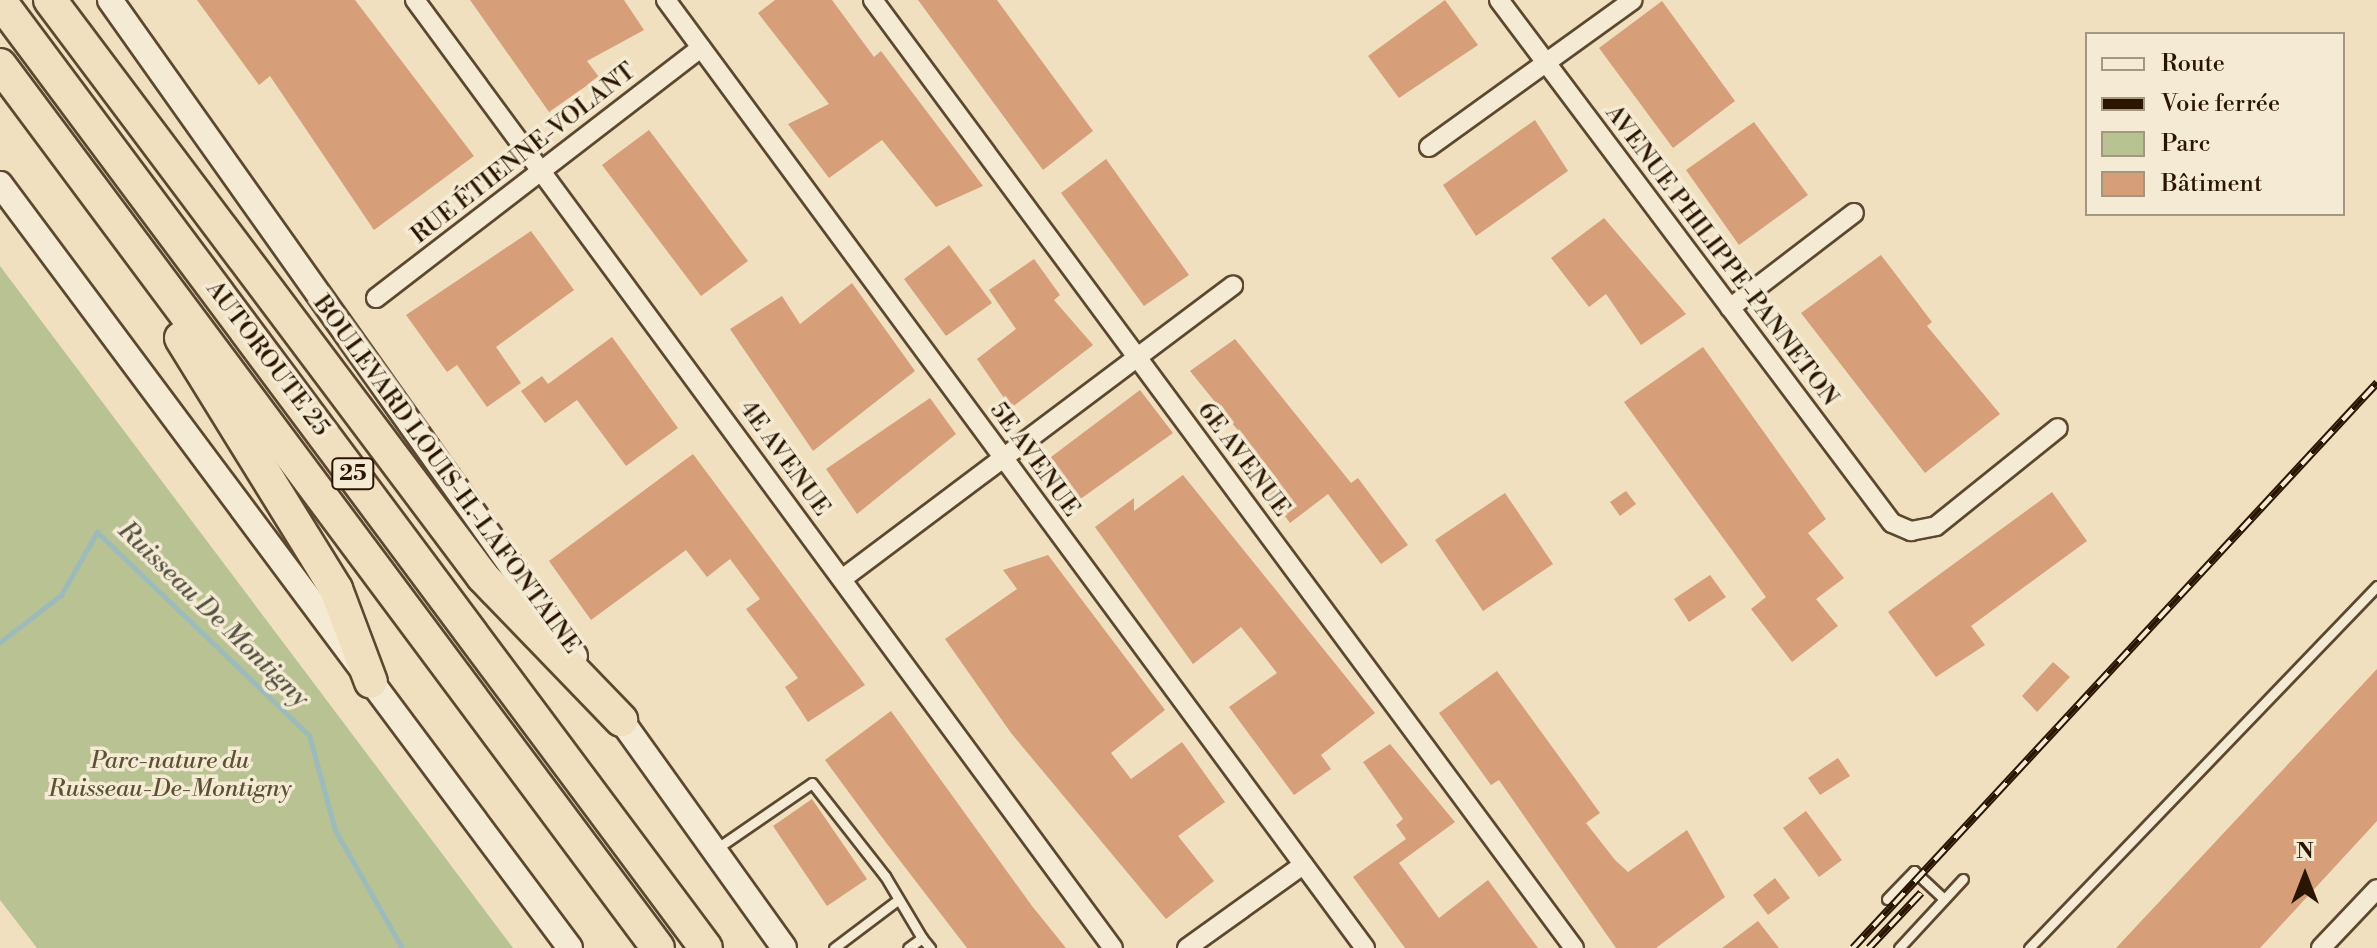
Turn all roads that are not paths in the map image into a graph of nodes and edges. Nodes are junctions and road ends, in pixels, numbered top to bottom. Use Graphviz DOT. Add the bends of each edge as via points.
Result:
graph roads {
  1 [pos="50,0"];
  2 [pos="110,0"];
  3 [pos="415,0"];
  4 [pos="666,0"];
  5 [pos="873,0"];
  6 [pos="1499,0"];
  7 [pos="1633,0"];
  8 [pos="0,1"];
  9 [pos="701,48"];
  10 [pos="1546,62"];
  11 [pos="0,65"];
  12 [pos="1429,147"];
  13 [pos="542,171"];
  14 [pos="0,184"];
  15 [pos="101,201"];
  16 [pos="1854,213"];
  17 [pos="1233,285"];
  18 [pos="376,298"];
  19 [pos="1730,308"];
  20 [pos="1137,357"];
  21 [pos="2058,428"];
  22 [pos="1003,457"];
  23 [pos="842,579"];
  24 [pos="2377,586"];
  25 [pos="371,682"];
  26 [pos="621,720"];
  27 [pos="714,850"];
  28 [pos="1303,865"];
  29 [pos="1963,879"];
  30 [pos="2377,889"];
  31 [pos="1887,899"];
  32 [pos="1944,899"];
  33 [pos="895,902"];
  34 [pos="922,938"];
  35 [pos="570,948"];
  36 [pos="658,948"];
  37 [pos="706,948"];
  38 [pos="784,948"];
  39 [pos="834,948"];
  40 [pos="908,948"];
  41 [pos="930,948"];
  42 [pos="1113,948"];
  43 [pos="1187,948"];
  44 [pos="1365,948"];
  45 [pos="1574,948"];
  46 [pos="1899,948"];
  47 [pos="2029,948"];
  48 [pos="2321,948"];
  1 -- 26 [label="highway" via="483,577"];
  2 -- 26 [label="main road, BOULEVARD LOUIS-H.-LAFONTAINE"];
  3 -- 13 [label="street, 4E AVENUE"];
  4 -- 9 [label="street, 5E AVENUE"];
  5 -- 20 [label="street, 6E AVENUE"];
  6 -- 10 [label="street, AVENUE PHILIPPE-PANNETON"];
  7 -- 10 [label="street"];
  8 -- 37 [label="highway, AUTOROUTE 25 / 25"];
  9 -- 13 [label="street, RUE ÉTIENNE-VOLANT"];
  9 -- 22 [label="street, 5E AVENUE"];
  10 -- 12 [label="street"];
  10 -- 19 [label="street, AVENUE PHILIPPE-PANNETON"];
  11 -- 15 [label="highway, AUTOROUTE 25 / 25"];
  13 -- 18 [label="street, RUE ÉTIENNE-VOLANT"];
  13 -- 23 [label="street, 4E AVENUE"];
  14 -- 25 [label="main road"];
  15 -- 25 [label="highway" via="336,589"];
  15 -- 36 [label="highway, AUTOROUTE 25 / 25"];
  16 -- 19 [label="street"];
  17 -- 20 [label="street"];
  19 -- 21 [label="street, AVENUE PHILIPPE-PANNETON" via="1892,523 1911,531 1936,526"];
  20 -- 22 [label="street"];
  20 -- 45 [label="street, 6E AVENUE"];
  22 -- 23 [label="street"];
  22 -- 28 [label="street, 5E AVENUE"];
  23 -- 42 [label="street, 4E AVENUE"];
  24 -- 47 [label="lane"];
  25 -- 35 [label="main road"];
  26 -- 27 [label="main road, BOULEVARD LOUIS-H.-LAFONTAINE"];
  27 -- 33 [label="lane" via="812,783 885,876"];
  27 -- 38 [label="main road, BOULEVARD LOUIS-H.-LAFONTAINE"];
  28 -- 43 [label="street"];
  28 -- 44 [label="street, 5E AVENUE"];
  29 -- 32 [label="lane"];
  30 -- 48 [label="street"];
  31 -- 32 [label="lane" via="1914,871"];
  32 -- 46 [label="lane"];
  33 -- 34 [label="lane"];
  33 -- 39 [label="lane"];
  34 -- 40 [label="lane"];
  34 -- 41 [label="lane"];
}
